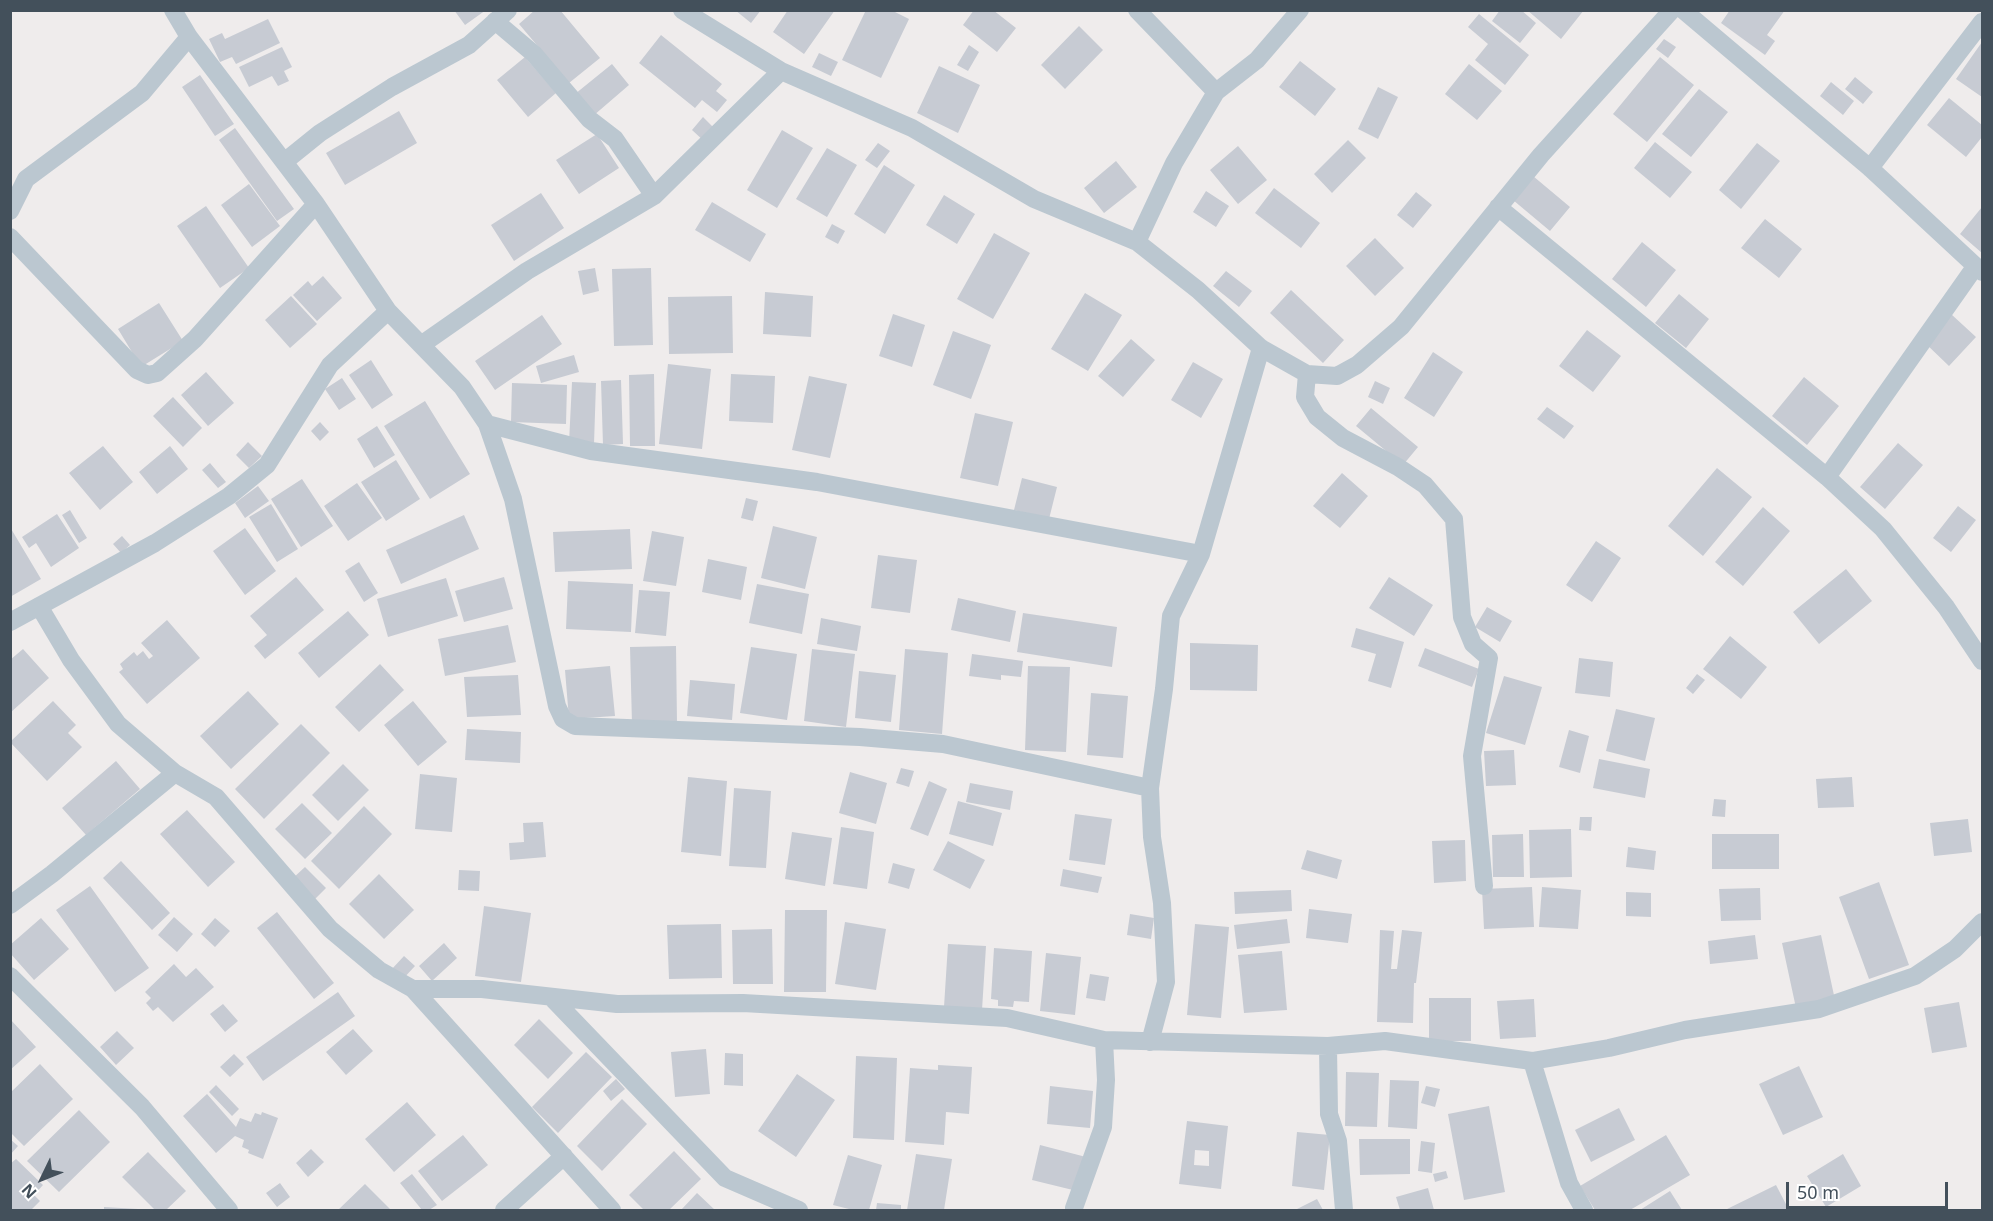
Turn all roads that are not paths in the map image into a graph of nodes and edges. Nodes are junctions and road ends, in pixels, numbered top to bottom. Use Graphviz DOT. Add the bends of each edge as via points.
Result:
graph roads {
  1 [pos="173,10"];
  2 [pos="682,10"];
  3 [pos="1137,10"];
  4 [pos="1300,10"];
  5 [pos="1672,10"];
  6 [pos="1683,10"];
  7 [pos="502,16"];
  8 [pos="1983,22"];
  9 [pos="189,37"];
  10 [pos="781,71"];
  11 [pos="1216,92"];
  12 [pos="284,162"];
  13 [pos="1870,168"];
  14 [pos="654,195"];
  15 [pos="316,204"];
  16 [pos="1498,207"];
  17 [pos="10,211"];
  18 [pos="10,237"];
  19 [pos="1137,242"];
  20 [pos="1979,269"];
  21 [pos="388,311"];
  22 [pos="421,345"];
  23 [pos="1262,348"];
  24 [pos="1307,374"];
  25 [pos="487,424"];
  26 [pos="1827,477"];
  27 [pos="1201,554"];
  28 [pos="39,606"];
  29 [pos="10,622"];
  30 [pos="1983,661"];
  31 [pos="175,773"];
  32 [pos="1150,788"];
  33 [pos="1484,886"];
  34 [pos="10,905"];
  35 [pos="1983,922"];
  36 [pos="10,976"];
  37 [pos="413,989"];
  38 [pos="551,997"];
  39 [pos="1104,1040"];
  40 [pos="1149,1042"];
  41 [pos="1328,1046"];
  42 [pos="1532,1061"];
  43 [pos="564,1156"];
  44 [pos="1074,1208"];
  45 [pos="229,1210"];
  46 [pos="504,1210"];
  47 [pos="612,1210"];
  48 [pos="799,1210"];
  49 [pos="1344,1210"];
  50 [pos="1584,1210"];
  1 -- 9 [label="street"];
  2 -- 10 [label="street"];
  3 -- 11 [label="street"];
  4 -- 11 [label="street" via="1257,60"];
  5 -- 16 [label="street"];
  6 -- 13 [label="street"];
  7 -- 12 [label="street" via="470,45 392,87 320,133"];
  7 -- 14 [label="street" via="589,119 615,139"];
  8 -- 13 [label="street"];
  9 -- 12 [label="street"];
  9 -- 17 [label="street" via="142,93 26,179"];
  10 -- 14 [label="street"];
  10 -- 19 [label="street" via="912,128 1034,199"];
  11 -- 19 [label="street" via="1174,164"];
  12 -- 15 [label="street"];
  13 -- 20 [label="street"];
  14 -- 22 [label="street" via="527,271"];
  15 -- 18 [label="street" via="195,339 157,373 147,375 137,370"];
  15 -- 21 [label="street"];
  16 -- 24 [label="street" via="1401,327 1337,376"];
  16 -- 26 [label="street"];
  19 -- 23 [label="street"];
  20 -- 26 [label="street"];
  21 -- 22 [label="street"];
  21 -- 28 [label="street" via="330,365 267,465 229,496 155,543"];
  22 -- 25 [label="street" via="462,387"];
  23 -- 24 [label="street"];
  23 -- 27 [label="street"];
  24 -- 33 [label="street" via="1305,397 1317,417 1343,438 1425,485 1454,519 1462,617 1473,644 1490,658 1472,756"];
  25 -- 27 [label="street" via="591,451 817,482"];
  25 -- 32 [label="street" via="513,499 557,706 563,719 575,726 944,744"];
  26 -- 30 [label="street" via="1883,529 1946,607"];
  27 -- 32 [label="street" via="1171,616"];
  28 -- 29 [label="street"];
  28 -- 31 [label="street" via="71,660 118,724"];
  31 -- 34 [label="street"];
  31 -- 37 [label="street" via="216,797 330,929 380,970"];
  32 -- 40 [label="street" via="1166,982"];
  35 -- 42 [label="street" via="1955,949 1915,976 1819,1009 1686,1030"];
  36 -- 45 [label="street" via="142,1107"];
  37 -- 38 [label="street" via="482,989"];
  37 -- 43 [label="street"];
  38 -- 39 [label="street" via="617,1004 743,1003 1007,1018"];
  38 -- 48 [label="street" via="725,1178"];
  39 -- 40 [label="street"];
  39 -- 44 [label="street" via="1103,1127"];
  40 -- 41 [label="street"];
  41 -- 42 [label="street" via="1385,1041"];
  41 -- 49 [label="street" via="1329,1114 1338,1141"];
  42 -- 50 [label="street" via="1569,1184"];
  43 -- 46 [label="street"];
  43 -- 47 [label="street"];
}
